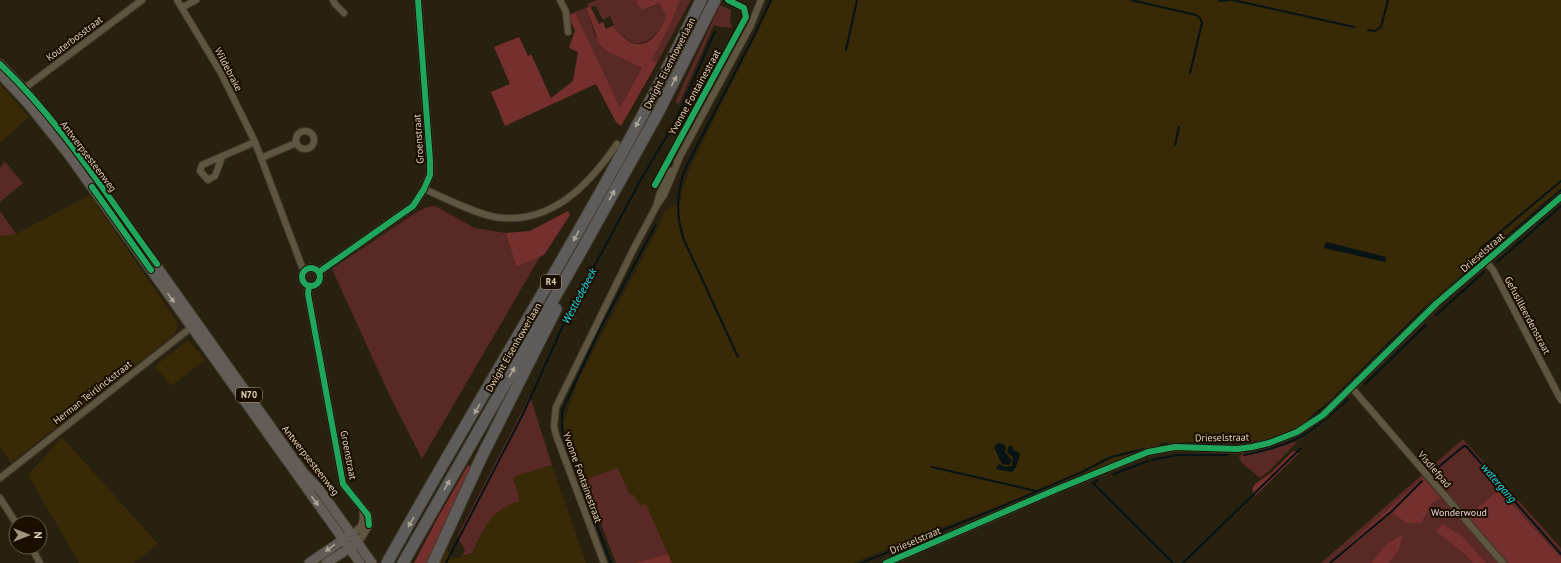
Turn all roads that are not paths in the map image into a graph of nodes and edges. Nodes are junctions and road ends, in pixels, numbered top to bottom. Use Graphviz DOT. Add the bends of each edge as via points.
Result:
graph roads {
  1 [pos="142,0"];
  2 [pos="177,0"];
  3 [pos="196,0"];
  4 [pos="333,0"];
  5 [pos="418,0"];
  6 [pos="560,0"];
  7 [pos="701,0"];
  8 [pos="715,0"];
  9 [pos="761,0"];
  10 [pos="182,7"];
  11 [pos="344,13"];
  12 [pos="568,32"];
  13 [pos="0,64"];
  14 [pos="0,74"];
  15 [pos="21,91"];
  16 [pos="255,142"];
  17 [pos="296,143"];
  18 [pos="617,144"];
  19 [pos="222,157"];
  20 [pos="261,158"];
  21 [pos="424,189"];
  22 [pos="1561,197"];
  23 [pos="580,253"];
  24 [pos="1486,262"];
  25 [pos="304,272"];
  26 [pos="319,272"];
  27 [pos="309,286"];
  28 [pos="195,325"];
  29 [pos="1351,387"];
  30 [pos="1561,400"];
  31 [pos="0,478"];
  32 [pos="0,498"];
  33 [pos="362,506"];
  34 [pos="11,515"];
  35 [pos="352,534"];
  36 [pos="343,539"];
  37 [pos="358,543"];
  38 [pos="350,548"];
  39 [pos="405,559"];
  40 [pos="389,561"];
  41 [pos="309,563"];
  42 [pos="326,563"];
  43 [pos="360,563"];
  44 [pos="372,563"];
  45 [pos="433,563"];
  46 [pos="604,563"];
  47 [pos="886,563"];
  48 [pos="1504,563"];
  1 -- 15 [label="street, Kouterbosstraat"];
  2 -- 10 [label="street"];
  3 -- 10 [label="street"];
  4 -- 11 [label="street"];
  5 -- 21 [label="street, Groenstraat" via="430,160 430,175"];
  6 -- 12 [label="street" via="566,12"];
  7 -- 40 [label="highway, Dwight Eisenhowerlaan / R4, one-way" via="562,262"];
  23 -- 8 [label="highway, Dwight Eisenhowerlaan / R4, one-way" via="659,111"];
  9 -- 46 [label="street, Yvonne Fontainestraat" via="751,25 721,78 562,393 554,417 556,435"];
  10 -- 16 [label="street, Wildebrake" via="221,73"];
  13 -- 15 [label="main road, Antwerpsesteenweg / N70"];
  14 -- 15 [label="main road, Antwerpsesteenweg / N70"];
  15 -- 28 [label="main road, Antwerpsesteenweg / N70" via="80,159"];
  16 -- 19 [label="street"];
  16 -- 20 [label="street, Wildebrake"];
  17 -- 20 [label="street"];
  18 -- 21 [label="street" via="601,168 575,194 551,209 528,217 494,216 470,209"];
  20 -- 25 [label="street, Wildebrake"];
  21 -- 26 [label="street, Groenstraat" via="413,206"];
  22 -- 24 [label="street, Drieselstraat"];
  39 -- 23 [label="highway, Dwight Eisenhowerlaan / R4, one-way"];
  23 -- 45 [label="highway" via="557,307 482,456"];
  24 -- 29 [label="street, Drieselstraat" via="1437,303"];
  24 -- 30 [label="street, Gefusilleerdenstraat" via="1493,270"];
  25 -- 26 [label="street" via="312,268"];
  25 -- 27 [label="street" via="302,280"];
  26 -- 27 [label="street" via="318,283"];
  27 -- 33 [label="street, Groenstraat" via="308,294 343,484"];
  28 -- 31 [label="street, Herman Teirlinckstraat"];
  28 -- 35 [label="main road, Antwerpsesteenweg / N70"];
  28 -- 36 [label="main road, Antwerpsesteenweg / N70, one-way"];
  29 -- 47 [label="street, Drieselstraat" via="1312,423 1283,439 1237,449 1175,448 1148,452"];
  29 -- 48 [label="street, Visdiefpad"];
  32 -- 34 [label="street"];
  33 -- 35 [label="street" via="364,519 361,527"];
  33 -- 37 [label="street, Groenstraat" via="368,514 369,525"];
  35 -- 36 [label="main road"];
  35 -- 37 [label="main road, Antwerpsesteenweg / N70"];
  36 -- 38 [label="main road, Antwerpsesteenweg / N70"];
  36 -- 41 [label="main road, one-way"];
  37 -- 38 [label="main road"];
  37 -- 44 [label="main road, Antwerpsesteenweg / N70"];
  38 -- 42 [label="main road"];
  38 -- 43 [label="main road, Antwerpsesteenweg / N70"];
}
